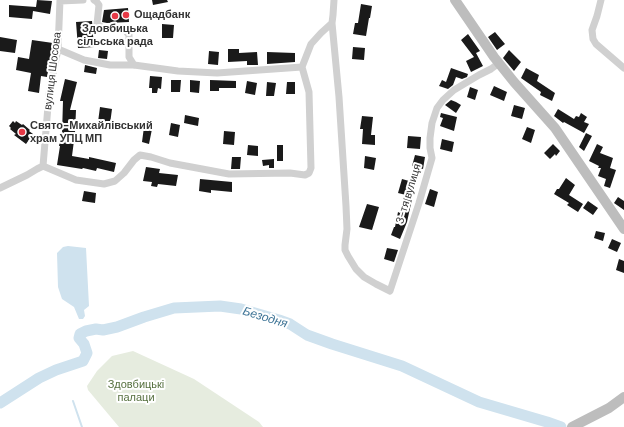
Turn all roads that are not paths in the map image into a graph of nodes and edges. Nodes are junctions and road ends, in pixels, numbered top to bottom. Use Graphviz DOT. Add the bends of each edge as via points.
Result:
graph roads {
  1 [pos="60,0"];
  2 [pos="83,0"];
  3 [pos="94,0"];
  4 [pos="334,0"];
  5 [pos="455,0"];
  6 [pos="601,0"];
  7 [pos="332,23"];
  8 [pos="58,49"];
  9 [pos="499,63"];
  10 [pos="134,65"];
  11 [pos="302,67"];
  12 [pos="624,68"];
  13 [pos="43,166"];
  14 [pos="0,188"];
  15 [pos="624,229"];
  16 [pos="624,397"];
  17 [pos="572,427"];
  1 -- 2 [label="street"];
  1 -- 8 [label="street, вулиця Шосова"];
  3 -- 10 [label="street" via="99,5 97,24 103,28 125,30 129,35 129,57"];
  4 -- 7 [label="street"];
  5 -- 9 [label="street"];
  6 -- 12 [label="street" via="592,30 592,39"];
  7 -- 9 [label="street, 3-тя вулиця" via="346,206 347,229 344,245 348,256 364,277 390,290 432,158 430,138 437,108 454,90"];
  7 -- 11 [label="street" via="311,44"];
  8 -- 10 [label="street" via="84,60 110,65"];
  8 -- 13 [label="street, вулиця Шосова" via="49,94"];
  9 -- 15 [label="street" via="555,128"];
  10 -- 11 [label="street" via="217,73"];
  11 -- 13 [label="street" via="309,92 311,168 305,175 229,174 140,155 115,181 104,184 76,180"];
  13 -- 14 [label="street"];
  16 -- 17 [label="street" via="609,408"];
}
